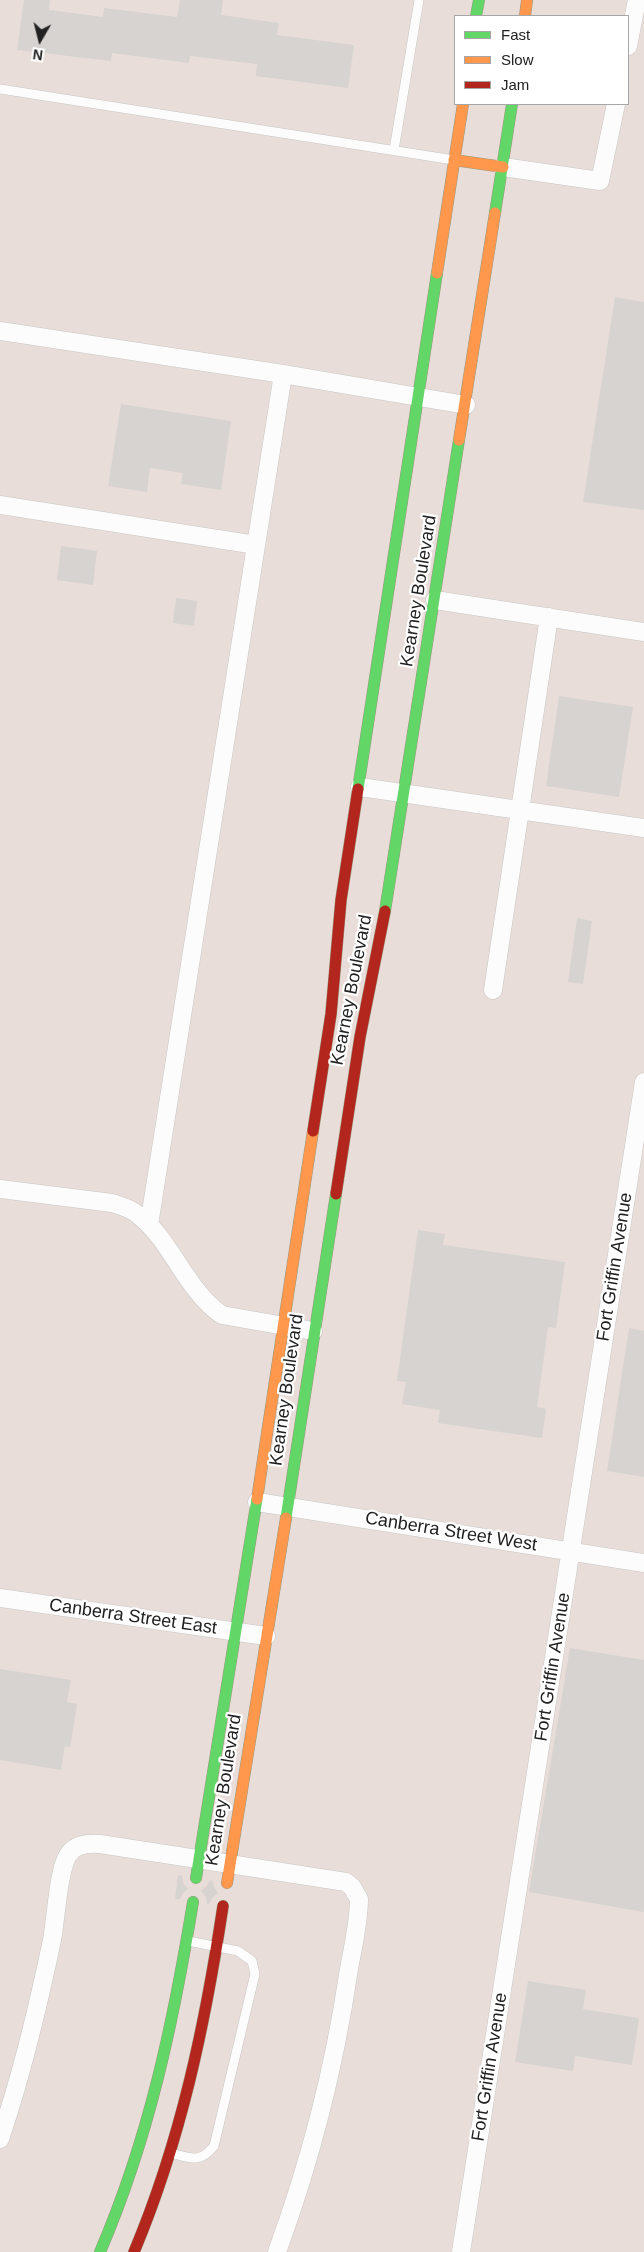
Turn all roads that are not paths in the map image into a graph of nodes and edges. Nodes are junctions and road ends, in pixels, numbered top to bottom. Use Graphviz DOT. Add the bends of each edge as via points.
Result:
graph roads {
  1 [pos="419,0"];
  2 [pos="479,0"];
  3 [pos="527,0"];
  4 [pos="637,0"];
  5 [pos="476,15"];
  6 [pos="525,15"];
  7 [pos="629,41"];
  8 [pos="0,89"];
  9 [pos="463,105"];
  10 [pos="512,105"];
  11 [pos="616,105"];
  12 [pos="394,150"];
  13 [pos="454,160"];
  14 [pos="503,167"];
  15 [pos="0,331"];
  16 [pos="283,374"];
  17 [pos="417,397"];
  18 [pos="466,405"];
  19 [pos="0,505"];
  20 [pos="256,545"];
  21 [pos="435,600"];
  22 [pos="549,617"];
  23 [pos="644,632"];
  24 [pos="360,786"];
  25 [pos="404,793"];
  26 [pos="520,810"];
  27 [pos="644,828"];
  28 [pos="493,990"];
  29 [pos="644,1082"];
  30 [pos="0,1189"];
  31 [pos="149,1226"];
  32 [pos="283,1326"];
  33 [pos="313,1331"];
  34 [pos="257,1502"];
  35 [pos="288,1507"];
  36 [pos="571,1550"];
  37 [pos="644,1563"];
  38 [pos="0,1598"];
  39 [pos="237,1632"];
  40 [pos="266,1636"];
  41 [pos="200,1859"];
  42 [pos="230,1863"];
  43 [pos="196,1878"];
  44 [pos="227,1883"];
  45 [pos="193,1902"];
  46 [pos="223,1906"];
  47 [pos="187,1941"];
  48 [pos="217,1946"];
  49 [pos="0,2139"];
  50 [pos="148,2148"];
  51 [pos="171,2153"];
  52 [pos="100,2252"];
  53 [pos="134,2252"];
  54 [pos="277,2252"];
  55 [pos="461,2252"];
  1 -- 12 [label="lane"];
  2 -- 5 [label="street"];
  3 -- 6 [label="street"];
  4 -- 7 [label="street"];
  8 -- 12 [label="lane"];
  9 -- 13 [label="street, Kearney Boulevard"];
  10 -- 14 [label="street, Kearney Boulevard"];
  11 -- 14 [label="street" via="600,181"];
  12 -- 13 [label="lane"];
  13 -- 14 [label="street"];
  13 -- 17 [label="street, Kearney Boulevard"];
  14 -- 18 [label="street, Kearney Boulevard"];
  15 -- 16 [label="street"];
  16 -- 17 [label="street"];
  16 -- 20 [label="street"];
  17 -- 18 [label="street"];
  17 -- 24 [label="street, Kearney Boulevard"];
  18 -- 21 [label="street, Kearney Boulevard"];
  19 -- 20 [label="street"];
  20 -- 31 [label="street"];
  21 -- 22 [label="street"];
  21 -- 25 [label="street, Kearney Boulevard"];
  22 -- 23 [label="street"];
  22 -- 26 [label="street"];
  24 -- 25 [label="street"];
  24 -- 32 [label="street, Kearney Boulevard" via="341,900 332,1014"];
  25 -- 26 [label="street"];
  25 -- 33 [label="street, Kearney Boulevard" via="386,907 360,1037"];
  26 -- 27 [label="street"];
  26 -- 28 [label="street"];
  29 -- 36 [label="street, Fort Griffin Avenue"];
  30 -- 31 [label="street" via="112,1203 137,1214"];
  31 -- 32 [label="street" via="212,1308 236,1319"];
  32 -- 33 [label="street"];
  32 -- 34 [label="street, Kearney Boulevard"];
  33 -- 35 [label="street, Kearney Boulevard"];
  34 -- 35 [label="street, Canberra Street West"];
  34 -- 39 [label="street, Kearney Boulevard"];
  35 -- 36 [label="street, Canberra Street West"];
  35 -- 40 [label="street, Kearney Boulevard"];
  36 -- 37 [label="street, Canberra Street West"];
  36 -- 55 [label="street, Fort Griffin Avenue"];
  38 -- 39 [label="street, Canberra Street East"];
  39 -- 40 [label="street, Canberra Street East"];
  39 -- 41 [label="street, Kearney Boulevard"];
  40 -- 42 [label="street, Kearney Boulevard"];
  41 -- 42 [label="street"];
  41 -- 43 [label="street, Kearney Boulevard"];
  41 -- 49 [label="street" via="92,1843 70,1851 64,1864 53,1937 35,2019"];
  42 -- 44 [label="street, Kearney Boulevard"];
  42 -- 54 [label="street" via="338,1880 352,1887 359,1899 332,2064 310,2150"];
  45 -- 47 [label="street"];
  46 -- 48 [label="street"];
  47 -- 48 [label="lane"];
  47 -- 50 [label="street"];
  48 -- 51 [label="street" via="199,2040"];
  48 -- 51 [label="lane" via="238,1951 252,1961 255,1974 214,2146 207,2155 196,2160"];
  50 -- 51 [label="street"];
  50 -- 52 [label="street"];
  51 -- 53 [label="street"];
}
